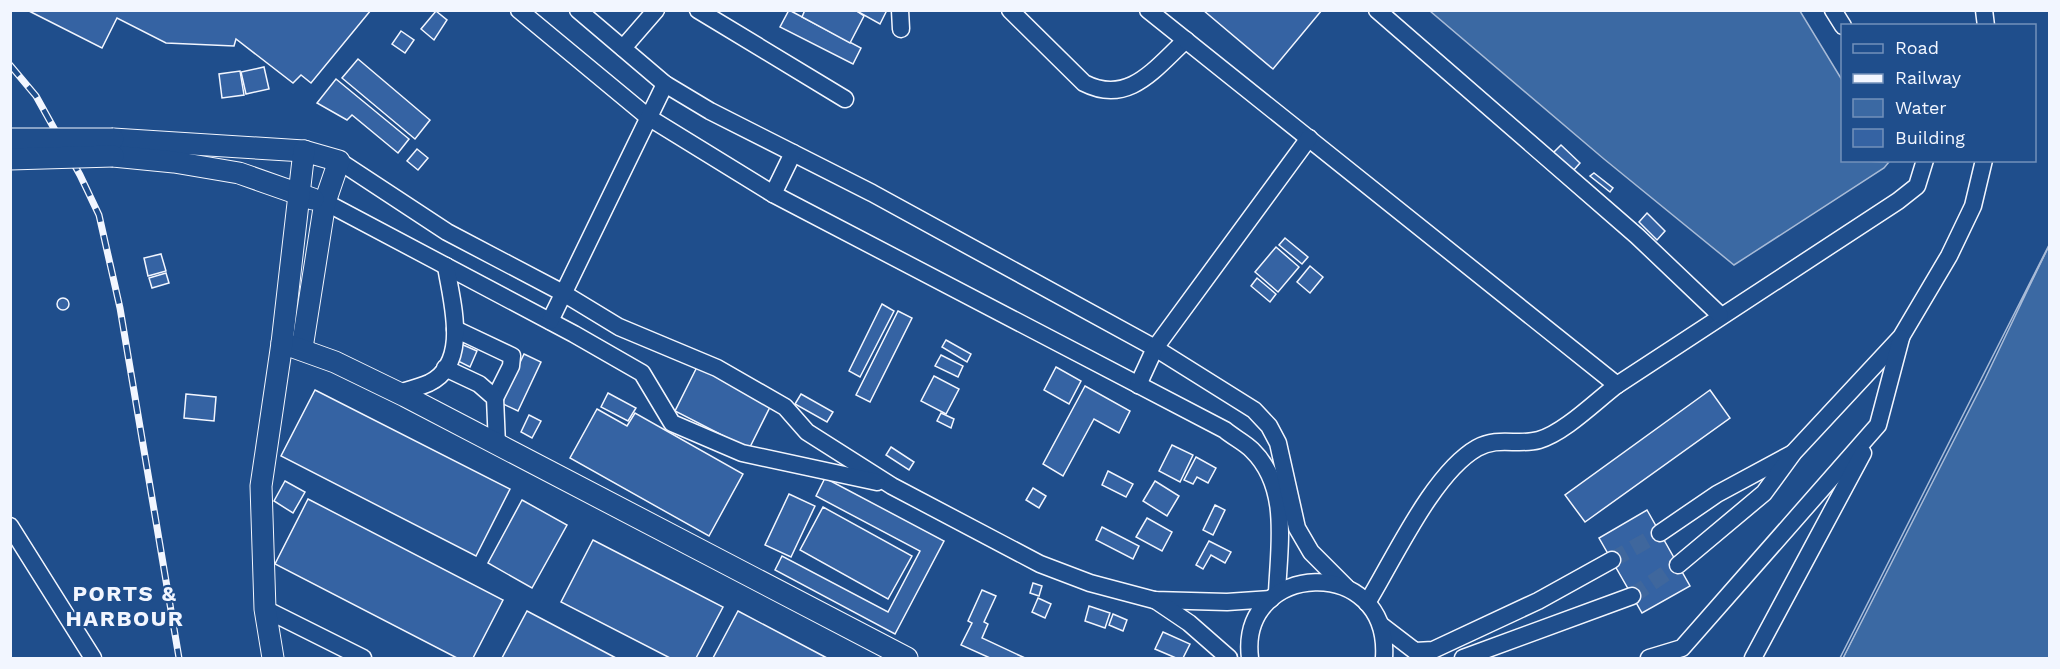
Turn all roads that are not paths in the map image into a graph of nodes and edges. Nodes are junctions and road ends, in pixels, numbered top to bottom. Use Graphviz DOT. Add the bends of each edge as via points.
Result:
graph roads {
  1 [pos="519,10"];
  2 [pos="578,10"];
  3 [pos="656,10"];
  4 [pos="698,10"];
  5 [pos="900,10"];
  6 [pos="1011,10"];
  7 [pos="1148,10"];
  8 [pos="1377,10"];
  9 [pos="1833,10"];
  10 [pos="1842,24"];
  11 [pos="901,29"];
  12 [pos="1186,40"];
  13 [pos="623,48"];
  14 [pos="665,84"];
  15 [pos="845,99"];
  16 [pos="648,117"];
  17 [pos="1309,138"];
  18 [pos="10,139"];
  19 [pos="113,148"];
  20 [pos="304,151"];
  21 [pos="793,153"];
  22 [pos="10,159"];
  23 [pos="339,161"];
  24 [pos="1924,162"];
  25 [pos="1984,162"];
  26 [pos="773,194"];
  27 [pos="299,195"];
  28 [pos="325,202"];
  29 [pos="446,266"];
  30 [pos="563,293"];
  31 [pos="1720,315"];
  32 [pos="550,321"];
  33 [pos="455,329"];
  34 [pos="1901,337"];
  35 [pos="292,345"];
  36 [pos="1155,348"];
  37 [pos="445,368"];
  38 [pos="1617,384"];
  39 [pos="1138,385"];
  40 [pos="398,393"];
  41 [pos="495,399"];
  42 [pos="1878,425"];
  43 [pos="497,445"];
  44 [pos="1794,452"];
  45 [pos="892,486"];
  46 [pos="10,526"];
  47 [pos="1660,533"];
  48 [pos="1612,560"];
  49 [pos="1678,565"];
  50 [pos="1346,587"];
  51 [pos="1274,596"];
  52 [pos="1632,596"];
  53 [pos="1154,600"];
  54 [pos="1367,603"];
  55 [pos="265,609"];
  56 [pos="1381,625"];
  57 [pos="1679,653"];
  58 [pos="93,658"];
  59 [pos="273,658"];
  60 [pos="363,658"];
  61 [pos="907,658"];
  62 [pos="1229,658"];
  63 [pos="1250,658"];
  64 [pos="1384,658"];
  65 [pos="1462,658"];
  66 [pos="1649,658"];
  67 [pos="1753,658"];
  1 -- 16 [label="street"];
  2 -- 13 [label="street"];
  3 -- 13 [label="street"];
  4 -- 15 [label="street"];
  5 -- 11 [label="street"];
  6 -- 12 [label="street" via="1084,83 1099,91 1120,91 1138,83"];
  7 -- 12 [label="street"];
  8 -- 31 [label="street" via="1637,236"];
  9 -- 10 [label="street"];
  12 -- 17 [label="street"];
  13 -- 14 [label="street"];
  14 -- 16 [label="street"];
  14 -- 21 [label="street"];
  16 -- 26 [label="street"];
  16 -- 30 [label="street"];
  17 -- 36 [label="street"];
  17 -- 38 [label="street"];
  18 -- 19 [label="main road, bridge"];
  19 -- 20 [label="main road"];
  19 -- 22 [label="main road, bridge"];
  19 -- 27 [label="main road" via="240,173"];
  20 -- 23 [label="main road"];
  20 -- 27 [label="main road"];
  21 -- 26 [label="street"];
  21 -- 36 [label="street"];
  23 -- 28 [label="main road"];
  23 -- 30 [label="street" via="447,232"];
  24 -- 31 [label="street" via="1917,186 1898,201"];
  25 -- 34 [label="street" via="1973,206 1949,256"];
  26 -- 39 [label="street"];
  27 -- 28 [label="main road"];
  27 -- 35 [label="main road"];
  28 -- 29 [label="street"];
  28 -- 35 [label="main road"];
  29 -- 32 [label="street"];
  29 -- 33 [label="street"];
  30 -- 32 [label="street"];
  30 -- 45 [label="street" via="619,327 717,368 785,407 807,432"];
  31 -- 38 [label="street"];
  32 -- 45 [label="street" via="642,373 672,423 742,453"];
  33 -- 37 [label="street" via="452,357"];
  33 -- 41 [label="street" via="512,356"];
  34 -- 42 [label="street"];
  34 -- 44 [label="street"];
  35 -- 40 [label="main road"];
  35 -- 55 [label="main road" via="261,486"];
  36 -- 39 [label="street"];
  36 -- 50 [label="street" via="1254,410 1269,426 1278,443 1297,528 1311,552"];
  37 -- 40 [label="street" via="431,382"];
  37 -- 41 [label="street" via="478,384"];
  38 -- 54 [label="street" via="1551,435 1538,441 1499,440 1477,447 1458,463 1424,503"];
  39 -- 51 [label="street" via="1225,430 1263,463 1277,493 1280,512"];
  40 -- 43 [label="main road"];
  41 -- 43 [label="street"];
  42 -- 57 [label="street"];
  42 -- 67 [label="street"];
  43 -- 61 [label="main road"];
  44 -- 47 [label="street" via="1717,494"];
  44 -- 49 [label="street" via="1764,493"];
  45 -- 53 [label="street" via="1040,564 1090,583"];
  46 -- 58 [label="street"];
  48 -- 56 [label="street" via="1538,601 1433,650 1415,651"];
  50 -- 51 [label="street" via="1311,581 1293,585"];
  50 -- 54 [label="street"];
  51 -- 53 [label="street" via="1227,602"];
  51 -- 63 [label="street" via="1258,616 1251,636"];
  52 -- 65 [label="street"];
  53 -- 62 [label="street" via="1189,623"];
  54 -- 56 [label="street"];
  55 -- 59 [label="main road"];
  55 -- 60 [label="street"];
  56 -- 64 [label="street"];
  57 -- 66 [label="street"];
}
